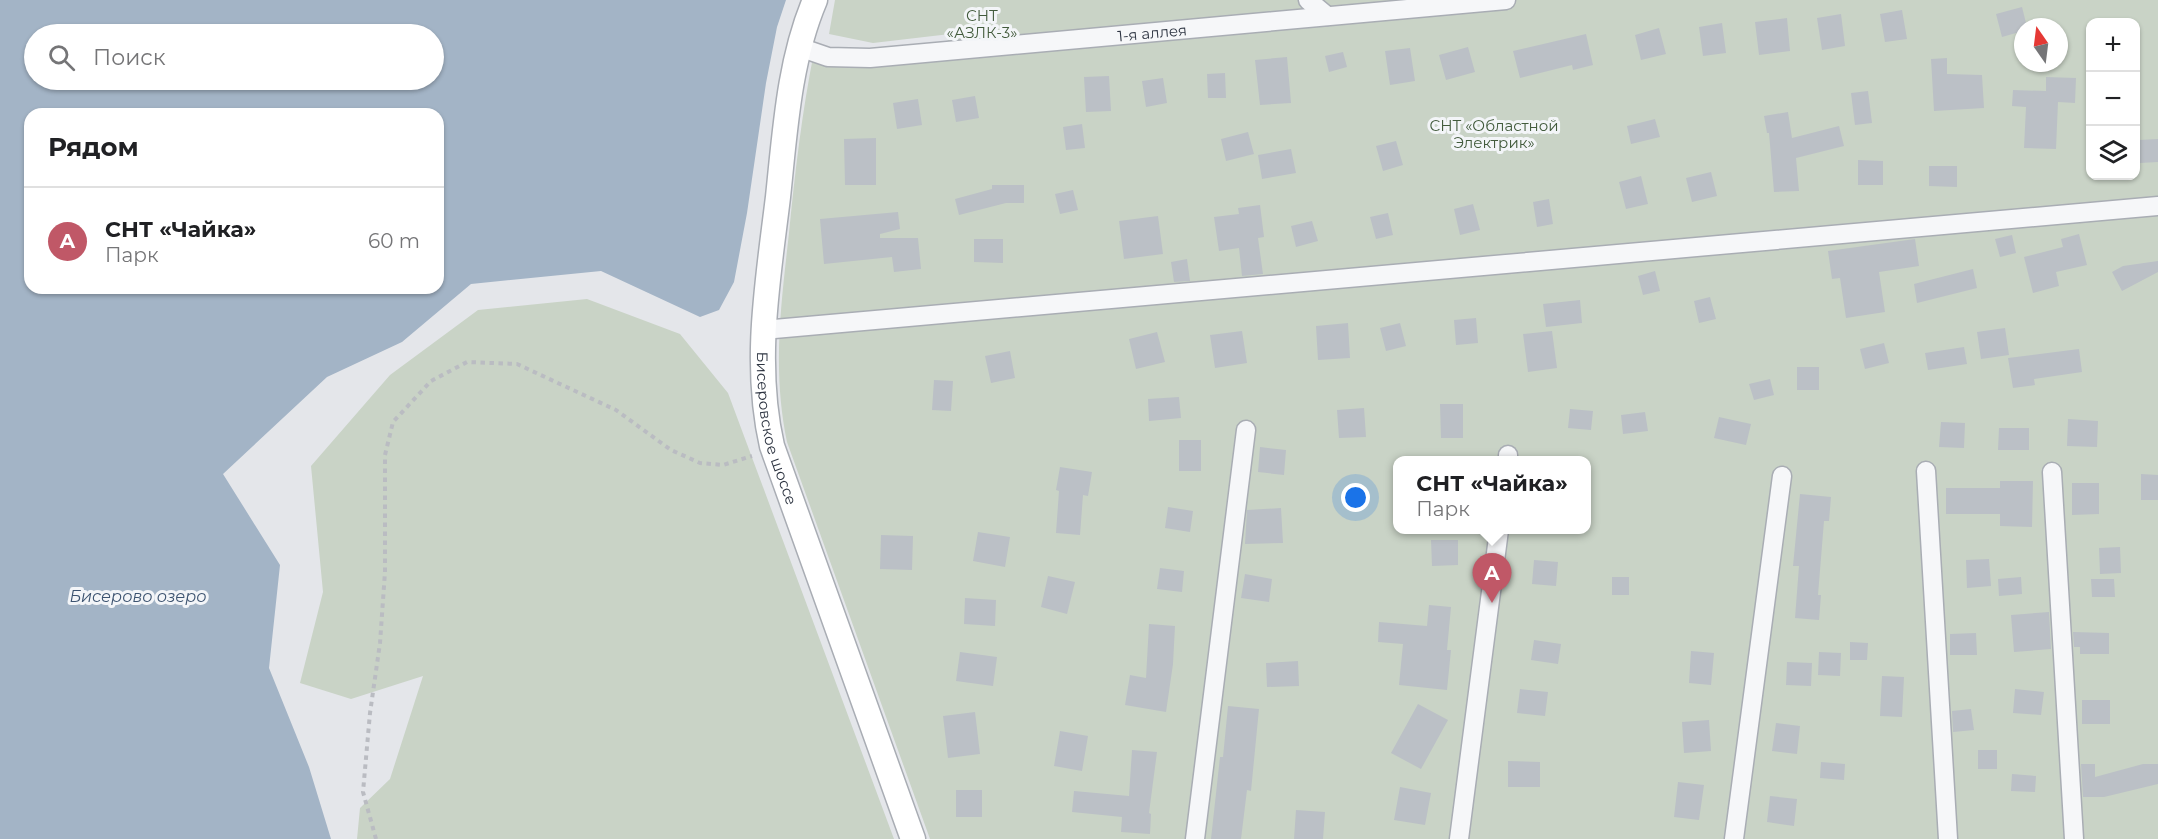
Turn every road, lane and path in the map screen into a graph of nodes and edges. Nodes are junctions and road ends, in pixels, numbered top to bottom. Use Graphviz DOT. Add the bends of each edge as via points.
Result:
graph roads {
  1 [pos="815,0"];
  2 [pos="1308,0"];
  3 [pos="1506,0"];
  4 [pos="1327,16"];
  5 [pos="799,47"];
  6 [pos="2158,206"];
  7 [pos="763,330"];
  8 [pos="1246,430"];
  9 [pos="772,447"];
  10 [pos="1926,471"];
  11 [pos="2052,472"];
  12 [pos="1782,476"];
  13 [pos="1498,534"];
  14 [pos="376,839"];
  15 [pos="914,839"];
  16 [pos="1195,839"];
  17 [pos="1459,839"];
  18 [pos="1734,839"];
  19 [pos="1948,839"];
  20 [pos="2074,839"];
  1 -- 5 [label="main road, Бисеровское шоссе"];
  2 -- 4 [label="street"];
  3 -- 4 [label="street, 1-я аллея"];
  4 -- 5 [label="street, 1-я аллея" via="870,58 828,57"];
  5 -- 7 [label="main road, Бисеровское шоссе" via="787,113"];
  6 -- 7 [label="street"];
  7 -- 9 [label="main road, Бисеровское шоссе" via="763,393"];
  8 -- 16 [label="street"];
  9 -- 14 [label="path" via="723,465 700,463 671,450 616,410 518,364 467,362 431,381 393,422 385,455 385,572 363,792"];
  9 -- 15 [label="main road, Бисеровское шоссе"];
  10 -- 19 [label="street"];
  11 -- 20 [label="street"];
  12 -- 18 [label="street"];
  13 -- 17 [label="street"];
}
